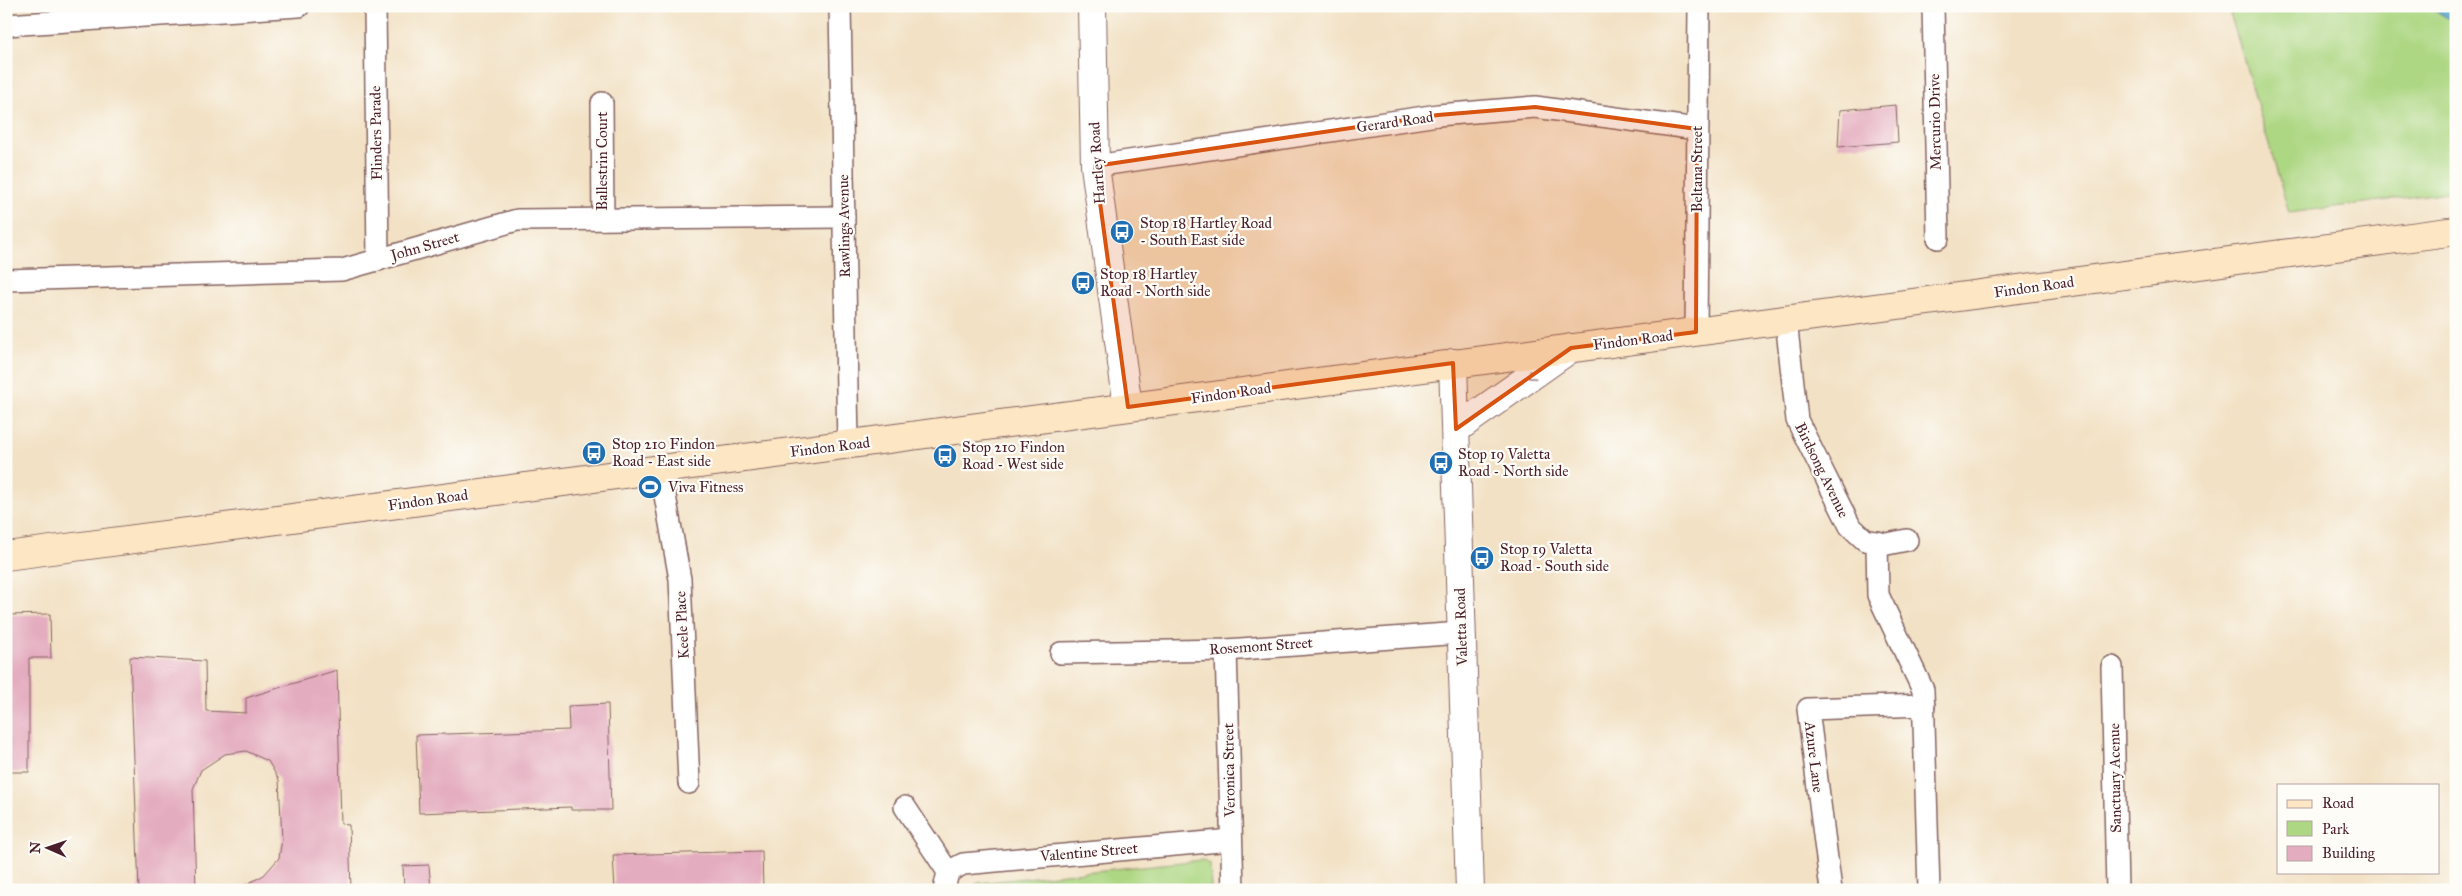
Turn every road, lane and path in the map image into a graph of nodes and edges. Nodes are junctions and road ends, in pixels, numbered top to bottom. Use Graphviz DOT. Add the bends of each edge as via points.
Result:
graph roads {
  1 [pos="299,6"];
  2 [pos="375,6"];
  3 [pos="840,6"];
  4 [pos="1092,6"];
  5 [pos="1699,6"];
  6 [pos="1933,6"];
  7 [pos="6,25"];
  8 [pos="602,103"];
  9 [pos="1697,129"];
  10 [pos="1095,166"];
  11 [pos="844,217"];
  12 [pos="603,219"];
  13 [pos="2456,230"];
  14 [pos="1938,238"];
  15 [pos="378,260"];
  16 [pos="6,280"];
  17 [pos="1786,320"];
  18 [pos="1696,332"];
  19 [pos="1571,348"];
  20 [pos="1453,363"];
  21 [pos="1128,407"];
  22 [pos="1456,429"];
  23 [pos="848,445"];
  24 [pos="660,468"];
  25 [pos="1907,540"];
  26 [pos="1877,542"];
  27 [pos="6,556"];
  28 [pos="1461,633"];
  29 [pos="1226,650"];
  30 [pos="1061,653"];
  31 [pos="2112,667"];
  32 [pos="1924,705"];
  33 [pos="689,783"];
  34 [pos="905,807"];
  35 [pos="1231,840"];
  36 [pos="946,881"];
  37 [pos="1233,890"];
  38 [pos="1470,890"];
  39 [pos="1831,890"];
  40 [pos="1929,890"];
  41 [pos="2117,890"];
  1 -- 7 [label="street"];
  2 -- 15 [label="street, Flinders Parade"];
  3 -- 11 [label="street, Rawlings Avenue"];
  4 -- 10 [label="street, Hartley Road"];
  5 -- 9 [label="street, Beltana Street"];
  6 -- 14 [label="street, Mercurio Drive"];
  8 -- 12 [label="street, Ballestrin Court"];
  9 -- 10 [label="street, Gerard Road" via="1535,107 1438,115"];
  9 -- 18 [label="street, Beltana Street"];
  10 -- 21 [label="street, Hartley Road"];
  11 -- 12 [label="street, John Street"];
  11 -- 23 [label="street, Rawlings Avenue"];
  12 -- 15 [label="street, John Street" via="517,220"];
  13 -- 17 [label="main road, Findon Road"];
  15 -- 16 [label="street, John Street" via="342,270"];
  17 -- 18 [label="main road, Findon Road"];
  17 -- 26 [label="street, Birdsong Avenue" via="1797,420 1850,526 1866,540"];
  18 -- 19 [label="main road, Findon Road"];
  19 -- 20 [label="main road, Findon Road"];
  19 -- 22 [label="street, one-way"];
  20 -- 21 [label="main road, Findon Road"];
  20 -- 22 [label="street, Valetta Road"];
  21 -- 23 [label="main road, Findon Road"];
  22 -- 28 [label="street, Valetta Road"];
  23 -- 24 [label="main road, Findon Road"];
  24 -- 27 [label="main road, Findon Road"];
  24 -- 33 [label="street, Keele Place" via="680,579"];
  25 -- 26 [label="street, Birdsong Avenue" via="1887,544"];
  26 -- 32 [label="street" via="1878,595 1923,690"];
  28 -- 29 [label="street, Rosemont Street"];
  28 -- 38 [label="street, Valetta Road"];
  29 -- 30 [label="street, Rosemont Street"];
  29 -- 35 [label="street, Veronica Street"];
  31 -- 41 [label="street, Sanctuary Acenue"];
  32 -- 39 [label="street, Azure Lane" via="1808,709"];
  32 -- 40 [label="street"];
  34 -- 36 [label="street"];
  35 -- 36 [label="street, Valentine Street" via="963,864"];
  35 -- 37 [label="street, Veronica Street"];
}
